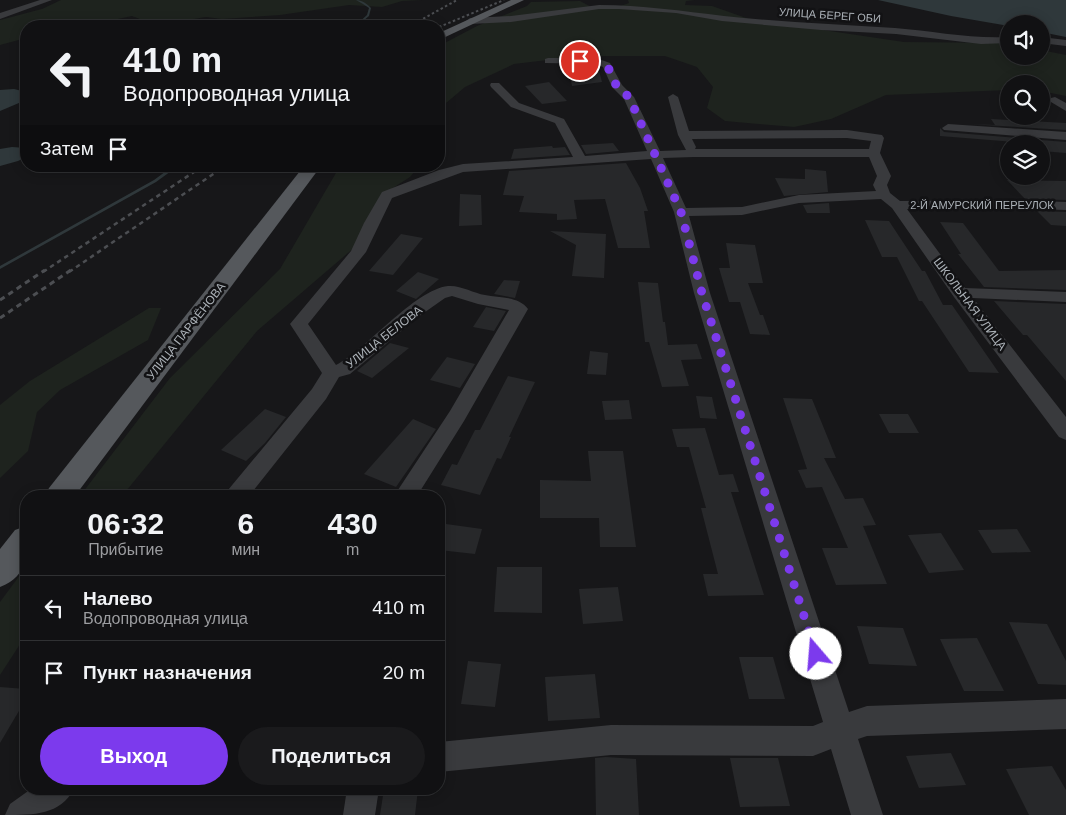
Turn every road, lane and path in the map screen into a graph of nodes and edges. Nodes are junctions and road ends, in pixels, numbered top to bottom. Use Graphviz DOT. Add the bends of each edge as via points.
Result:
graph roads {
  1 [pos="48,0"];
  2 [pos="516,1"];
  3 [pos="0,16"];
  4 [pos="470,21"];
  5 [pos="445,34"];
  6 [pos="1000,40"];
  7 [pos="1050,41"];
  8 [pos="1066,44"];
  9 [pos="548,61"];
  10 [pos="494,85"];
  11 [pos="673,97"];
  12 [pos="1055,100"];
  13 [pos="1066,108"];
  14 [pos="948,128"];
  15 [pos="684,135"];
  16 [pos="1066,136"];
  17 [pos="874,153"];
  18 [pos="694,154"];
  19 [pos="654,155"];
  20 [pos="582,161"];
  21 [pos="308,172"];
  22 [pos="891,200"];
  23 [pos="1066,206"];
  24 [pos="681,212"];
  25 [pos="960,293"];
  26 [pos="1066,297"];
  27 [pos="332,372"];
  28 [pos="1066,432"];
  29 [pos="64,490"];
  30 [pos="241,490"];
  31 [pos="409,490"];
  32 [pos="20,547"];
  33 [pos="0,574"];
  34 [pos="1066,714"];
  35 [pos="840,730"];
  36 [pos="445,756"];
  37 [pos="49,795"];
  38 [pos="362,795"];
  39 [pos="21,815"];
  40 [pos="359,815"];
  41 [pos="867,815"];
  1 -- 3 [label="street"];
  2 -- 4 [label="main road"];
  4 -- 5 [label="main road"];
  4 -- 6 [label="street, УЛИЦА БЕРЕГ ОБИ" via="619,7 821,28"];
  7 -- 8 [label="street"];
  9 -- 19 [label="street" via="596,61 607,65 617,87 629,97"];
  10 -- 20 [label="street" via="515,105 560,122"];
  11 -- 15 [label="street"];
  12 -- 13 [label="street"];
  14 -- 16 [label="street"];
  15 -- 17 [label="street" via="847,134 878,138"];
  15 -- 18 [label="street"];
  17 -- 18 [label="street, УЛИЦА БЕЛОВА"];
  17 -- 22 [label="street" via="884,176 880,185"];
  18 -- 19 [label="street, УЛИЦА БЕЛОВА"];
  19 -- 20 [label="street, УЛИЦА БЕЛОВА"];
  19 -- 24 [label="street"];
  20 -- 27 [label="street, УЛИЦА БЕЛОВА" via="463,168 387,195 358,252 299,324"];
  21 -- 29 [label="main road, УЛИЦА ПАРФЁНОВА"];
  22 -- 23 [label="street, 2-Й АМУРСКИЙ ПЕРЕУЛОК"];
  22 -- 24 [label="street, 2-Й АМУРСКИЙ ПЕРЕУЛОК" via="799,199 742,211"];
  22 -- 25 [label="street, ШКОЛЬНАЯ УЛИЦА"];
  24 -- 35 [label="street" via="705,303"];
  25 -- 26 [label="street"];
  25 -- 28 [label="street, ШКОЛЬНАЯ УЛИЦА"];
  27 -- 30 [label="street" via="319,394"];
  27 -- 31 [label="street, УЛИЦА БЕЛОВА" via="343,370 439,294 448,291 519,309 457,416"];
  32 -- 33 [label="main road"];
  34 -- 35 [label="street" via="867,721"];
  35 -- 36 [label="street" via="814,741 611,740"];
  35 -- 41 [label="street"];
  37 -- 39 [label="street"];
  38 -- 40 [label="street"];
}
